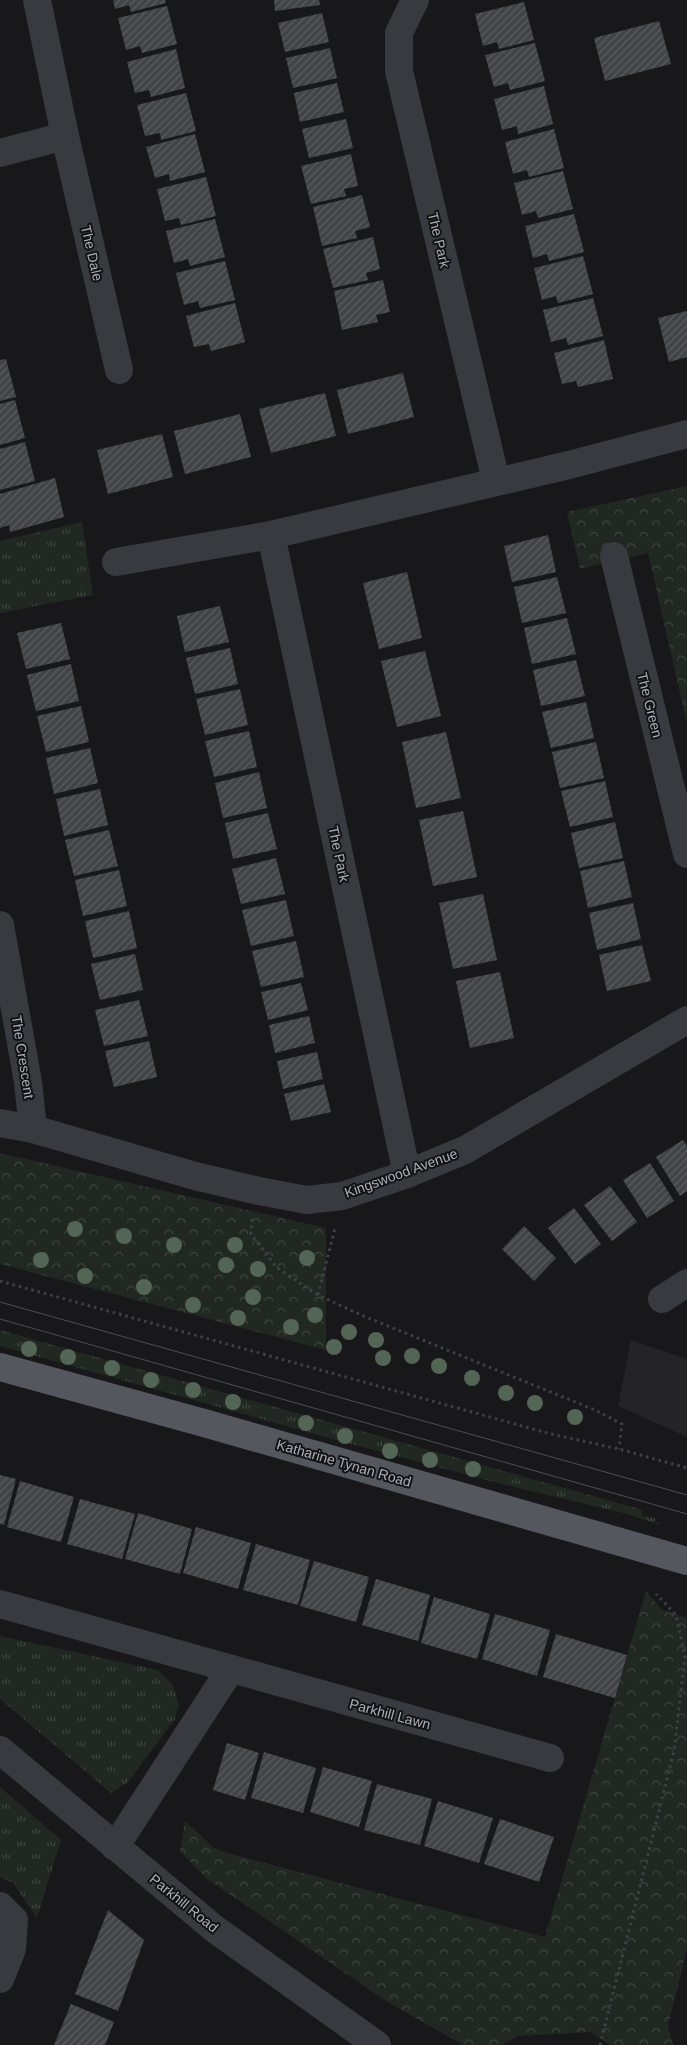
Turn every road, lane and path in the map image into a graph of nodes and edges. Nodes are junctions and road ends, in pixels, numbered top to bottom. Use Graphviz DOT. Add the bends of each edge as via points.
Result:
graph roads {
  1 [pos="37,0"];
  2 [pos="415,0"];
  3 [pos="65,136"];
  4 [pos="0,153"];
  5 [pos="119,370"];
  6 [pos="687,434"];
  7 [pos="496,481"];
  8 [pos="271,534"];
  9 [pos="614,556"];
  10 [pos="116,562"];
  11 [pos="687,854"];
  12 [pos="0,925"];
  13 [pos="687,1020"];
  14 [pos="0,1123"];
  15 [pos="32,1129"];
  16 [pos="407,1174"];
  17 [pos="253,1216"];
  18 [pos="335,1228"];
  19 [pos="0,1281"];
  20 [pos="687,1283"];
  21 [pos="318,1295"];
  22 [pos="662,1299"];
  23 [pos="0,1367"];
  24 [pos="618,1449"];
  25 [pos="687,1468"];
  26 [pos="687,1561"];
  27 [pos="656,1594"];
  28 [pos="0,1604"];
  29 [pos="230,1670"];
  30 [pos="0,1750"];
  31 [pos="550,1758"];
  32 [pos="115,1847"];
  33 [pos="0,1906"];
  34 [pos="0,1979"];
  35 [pos="377,2045"];
  36 [pos="600,2045"];
  1 -- 3 [label="street, The Dale"];
  2 -- 7 [label="street, The Park" via="398,33 399,71"];
  3 -- 4 [label="street"];
  3 -- 5 [label="street, The Dale"];
  6 -- 7 [label="street"];
  7 -- 8 [label="street"];
  8 -- 10 [label="street"];
  8 -- 16 [label="street, The Park"];
  9 -- 11 [label="street, The Green"];
  12 -- 15 [label="street, The Crescent" via="28,1082"];
  13 -- 16 [label="street, Kingswood Avenue" via="465,1150"];
  14 -- 15 [label="street, Kingswood Avenue"];
  15 -- 16 [label="street, Kingswood Avenue" via="195,1176 307,1200 349,1194"];
  17 -- 21 [label="path" via="250,1234 277,1268"];
  18 -- 21 [label="path"];
  19 -- 24 [label="path" via="551,1434"];
  20 -- 22 [label="street"];
  21 -- 24 [label="path" via="595,1410 622,1424"];
  23 -- 26 [label="main road, Katharine Tynan Road"];
  24 -- 25 [label="path"];
  27 -- 36 [label="path" via="676,1615 685,1657 674,1751"];
  28 -- 29 [label="street, Parkhill Lawn"];
  29 -- 31 [label="street, Parkhill Lawn"];
  29 -- 32 [label="street"];
  30 -- 32 [label="street, Parkhill Road"];
  32 -- 35 [label="street, Parkhill Road" via="216,1930"];
  33 -- 34 [label="street" via="14,1920 12,1949"];
}
